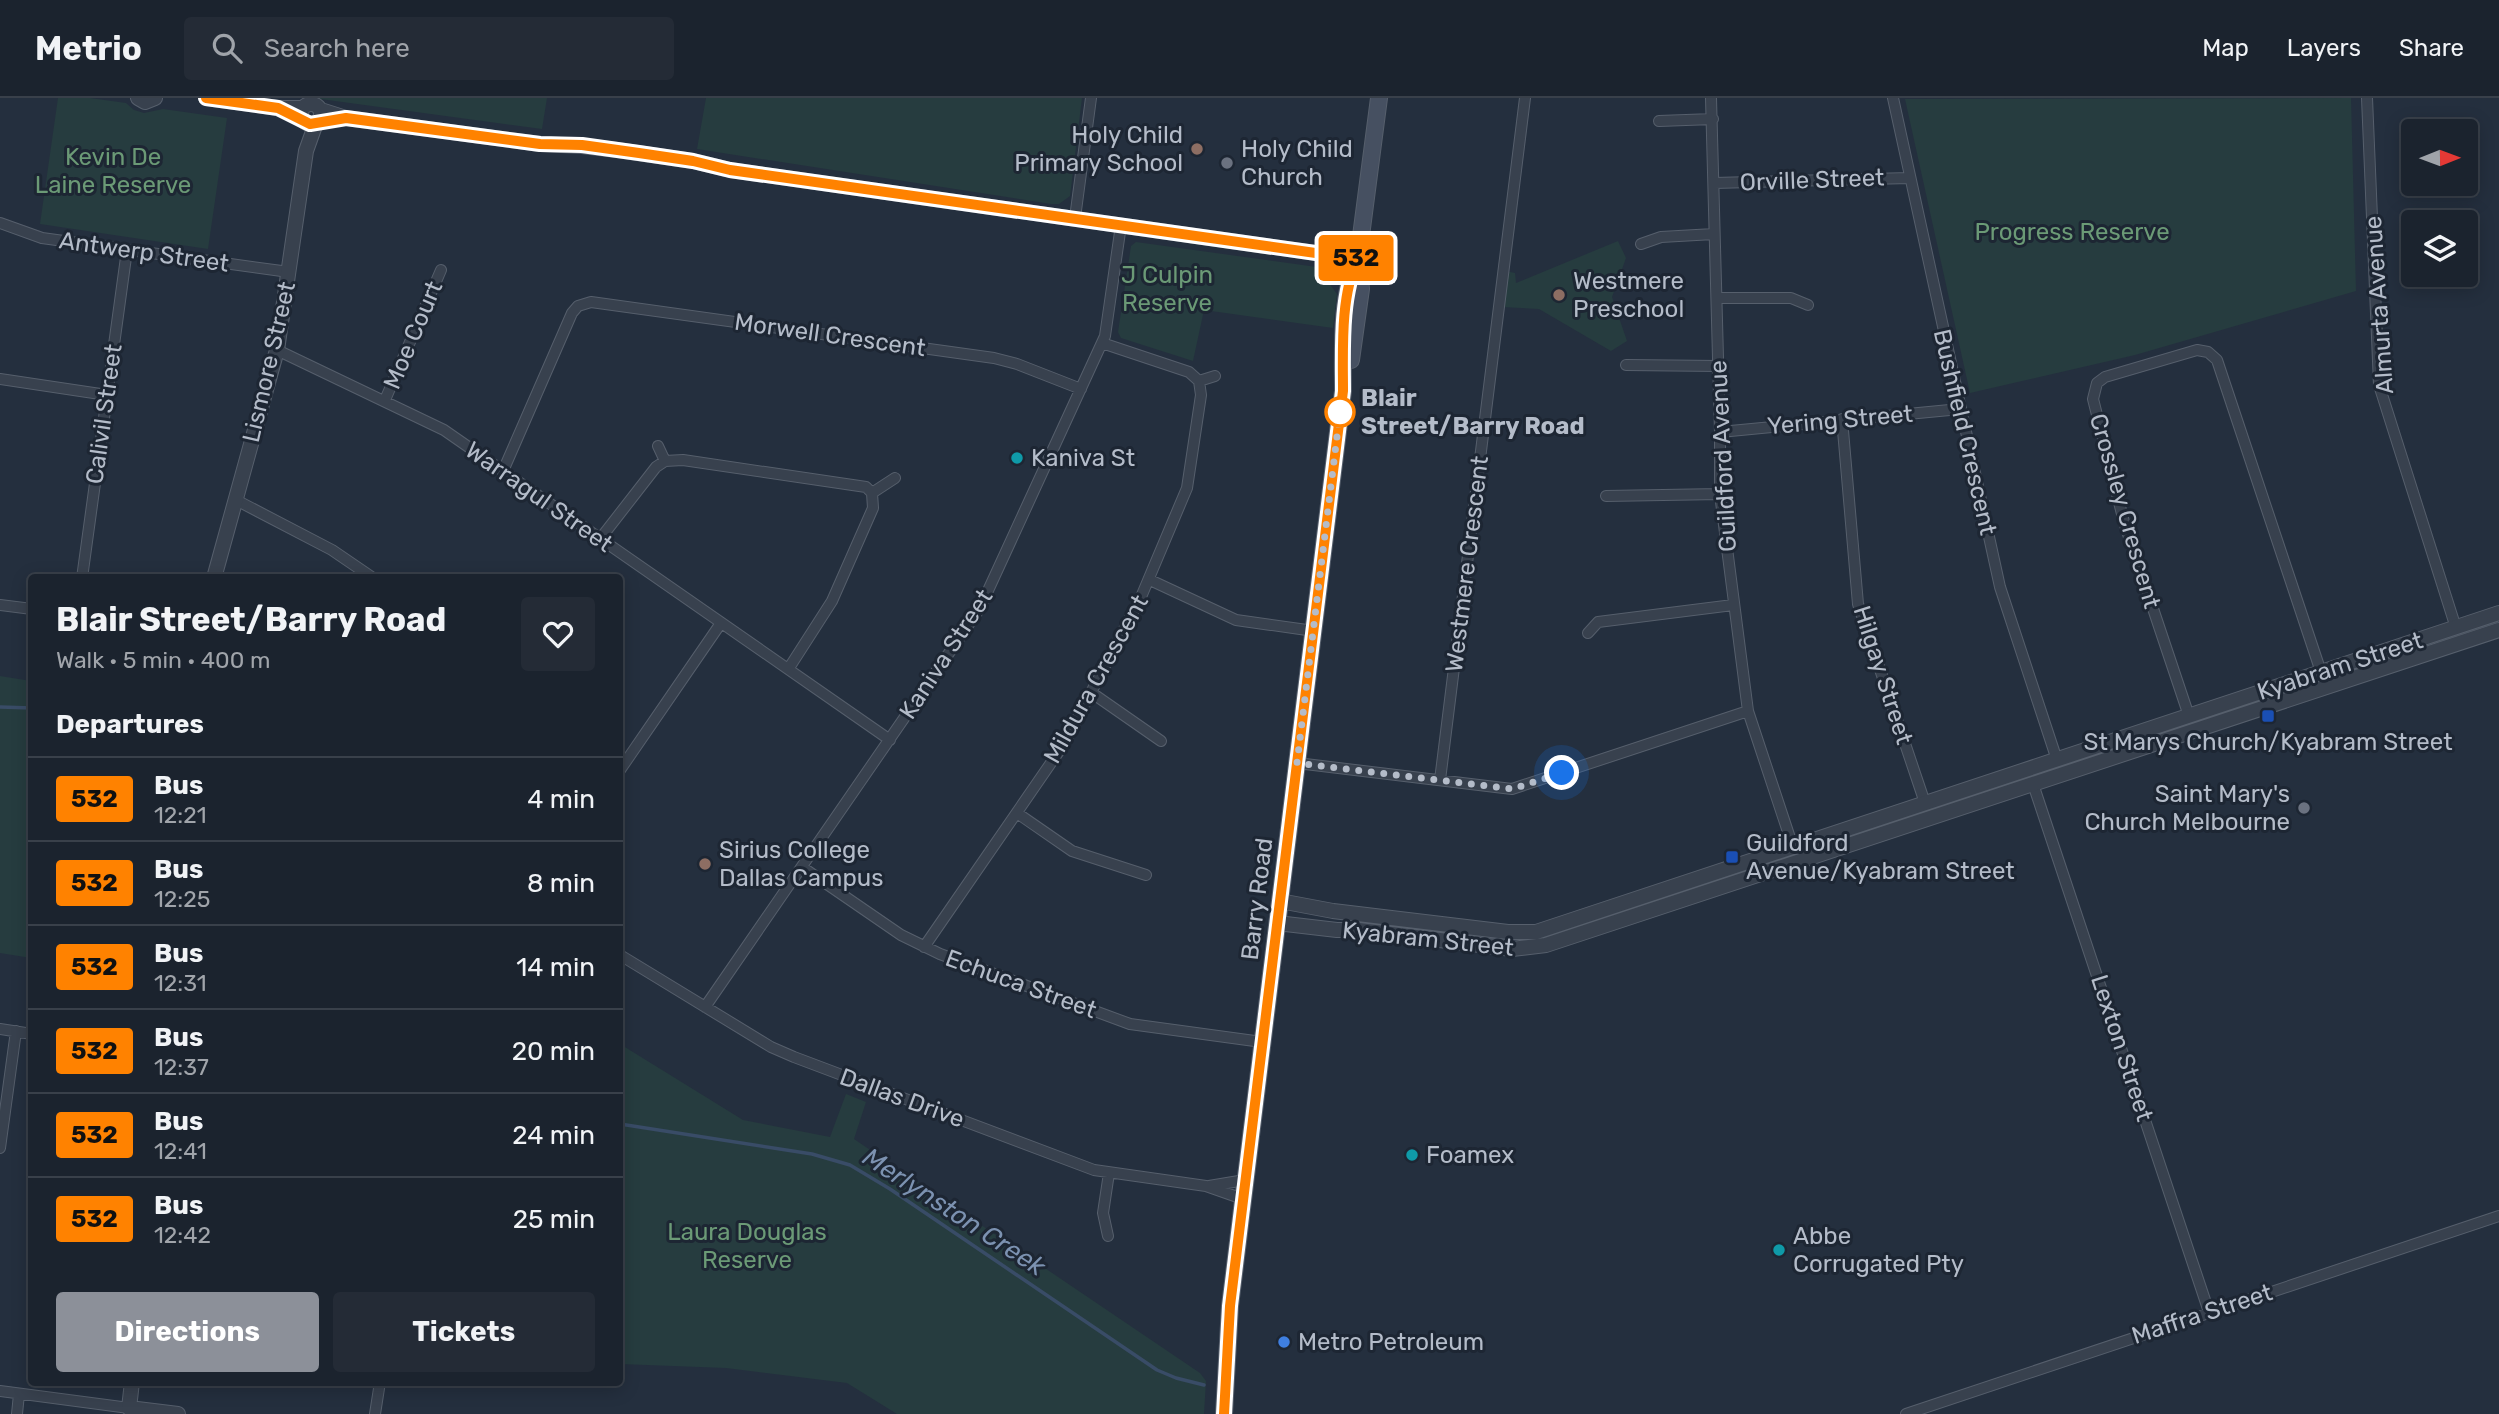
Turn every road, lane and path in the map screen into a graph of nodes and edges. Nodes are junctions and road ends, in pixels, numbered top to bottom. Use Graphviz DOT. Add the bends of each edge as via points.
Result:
graph roads {
  1 [pos="138,98"];
  2 [pos="155,98"];
  3 [pos="206,98"];
  4 [pos="1091,98"];
  5 [pos="1379,98"];
  6 [pos="1525,98"];
  7 [pos="1711,98"];
  8 [pos="1894,98"];
  9 [pos="2367,98"];
  10 [pos="311,117"];
  11 [pos="1713,119"];
  12 [pos="1660,121"];
  13 [pos="1910,178"];
  14 [pos="1714,183"];
  15 [pos="1075,218"];
  16 [pos="0,223"];
  17 [pos="1121,225"];
  18 [pos="1714,234"];
  19 [pos="1641,244"];
  20 [pos="127,250"];
  21 [pos="1358,259"];
  22 [pos="441,270"];
  23 [pos="289,272"];
  24 [pos="566,298"];
  25 [pos="1717,298"];
  26 [pos="1808,305"];
  27 [pos="576,307"];
  28 [pos="1102,343"];
  29 [pos="277,350"];
  30 [pos="1626,365"];
  31 [pos="1718,366"];
  32 [pos="1216,376"];
  33 [pos="0,379"];
  34 [pos="1199,382"];
  35 [pos="1081,388"];
  36 [pos="107,395"];
  37 [pos="385,400"];
  38 [pos="1960,409"];
  39 [pos="1842,419"];
  40 [pos="1720,432"];
  41 [pos="658,446"];
  42 [pos="665,461"];
  43 [pos="503,471"];
  44 [pos="895,478"];
  45 [pos="872,493"];
  46 [pos="1720,494"];
  47 [pos="1606,496"];
  48 [pos="236,500"];
  49 [pos="600,539"];
  50 [pos="83,574"];
  51 [pos="215,574"];
  52 [pos="367,574"];
  53 [pos="1150,580"];
  54 [pos="0,605"];
  55 [pos="1733,606"];
  56 [pos="28,608"];
  57 [pos="2499,613"];
  58 [pos="722,623"];
  59 [pos="2456,628"];
  60 [pos="2499,628"];
  61 [pos="1314,631"];
  62 [pos="1588,633"];
  63 [pos="2450,646"];
  64 [pos="789,668"];
  65 [pos="2321,673"];
  66 [pos="1092,693"];
  67 [pos="1748,711"];
  68 [pos="2226,712"];
  69 [pos="2189,716"];
  70 [pos="891,740"];
  71 [pos="1161,741"];
  72 [pos="2133,751"];
  73 [pos="2057,760"];
  74 [pos="623,761"];
  75 [pos="1297,763"];
  76 [pos="2056,776"];
  77 [pos="1440,780"];
  78 [pos="2033,784"];
  79 [pos="1925,803"];
  80 [pos="1017,813"];
  81 [pos="1796,855"];
  82 [pos="802,867"];
  83 [pos="1146,875"];
  84 [pos="1280,901"];
  85 [pos="1572,920"];
  86 [pos="1277,923"];
  87 [pos="1577,935"];
  88 [pos="924,947"];
  89 [pos="623,957"];
  90 [pos="705,1007"];
  91 [pos="0,1029"];
  92 [pos="16,1031"];
  93 [pos="28,1033"];
  94 [pos="1262,1042"];
  95 [pos="0,1148"];
  96 [pos="1109,1173"];
  97 [pos="1245,1180"];
  98 [pos="1206,1186"];
  99 [pos="1243,1199"];
  100 [pos="2499,1216"];
  101 [pos="1108,1236"];
  102 [pos="2209,1312"];
  103 [pos="132,1386"];
  104 [pos="379,1386"];
  105 [pos="0,1391"];
  106 [pos="19,1394"];
  107 [pos="129,1408"];
  108 [pos="17,1414"];
  109 [pos="178,1414"];
  110 [pos="375,1414"];
  111 [pos="1224,1414"];
  112 [pos="1906,1414"];
  1 -- 2 [label="street" via="145,102"];
  3 -- 10 [label="street"];
  4 -- 15 [label="street"];
  5 -- 21 [label="main road, Barry Road"];
  6 -- 77 [label="street, Westmere Crescent"];
  7 -- 11 [label="street, Guildford Avenue"];
  8 -- 13 [label="street, Bushfield Crescent"];
  9 -- 59 [label="street, Almurta Avenue" via="2379,385"];
  10 -- 15 [label="street" via="346,118 692,170 730,170"];
  10 -- 23 [label="street, Lismore Street"];
  11 -- 12 [label="street"];
  11 -- 14 [label="street, Guildford Avenue"];
  13 -- 14 [label="street, Orville Street"];
  13 -- 38 [label="street, Bushfield Crescent"];
  14 -- 18 [label="street, Guildford Avenue"];
  15 -- 17 [label="street"];
  16 -- 20 [label="street, Antwerp Street" via="42,238"];
  17 -- 21 [label="street"];
  17 -- 28 [label="street, Kaniva Street"];
  18 -- 19 [label="street" via="1661,237"];
  18 -- 25 [label="street, Guildford Avenue"];
  20 -- 23 [label="street, Antwerp Street"];
  20 -- 36 [label="street, Calivil Street"];
  21 -- 61 [label="main road, Barry Road" via="1350,279 1343,391"];
  22 -- 37 [label="street, Moe Court"];
  23 -- 29 [label="street, Lismore Street"];
  24 -- 27 [label="street"];
  25 -- 26 [label="street" via="1791,298"];
  25 -- 31 [label="street, Guildford Avenue"];
  27 -- 35 [label="street, Morwell Crescent" via="595,302 994,358"];
  27 -- 43 [label="street"];
  28 -- 34 [label="street" via="1189,372"];
  28 -- 35 [label="street, Kaniva Street"];
  29 -- 37 [label="street, Warragul Street"];
  29 -- 48 [label="street, Lismore Street"];
  30 -- 31 [label="street"];
  31 -- 40 [label="street, Guildford Avenue"];
  32 -- 34 [label="street"];
  33 -- 36 [label="street"];
  34 -- 53 [label="street, Mildura Crescent" via="1189,480"];
  35 -- 70 [label="street, Kaniva Street" via="980,608"];
  36 -- 50 [label="street, Calivil Street"];
  37 -- 43 [label="street, Warragul Street" via="444,430"];
  38 -- 39 [label="street, Yering Street"];
  38 -- 73 [label="street, Bushfield Crescent" via="2000,587"];
  39 -- 40 [label="street, Yering Street"];
  39 -- 79 [label="street, Hilgay Street" via="1858,604"];
  40 -- 46 [label="street, Guildford Avenue"];
  41 -- 42 [label="street"];
  42 -- 45 [label="street" via="860,485"];
  42 -- 49 [label="street" via="649,474"];
  43 -- 49 [label="street, Warragul Street"];
  44 -- 45 [label="street"];
  45 -- 64 [label="street" via="873,508 832,601"];
  46 -- 47 [label="street"];
  46 -- 55 [label="street, Guildford Avenue"];
  48 -- 51 [label="street, Lismore Street"];
  48 -- 52 [label="street"];
  49 -- 58 [label="street, Warragul Street"];
  53 -- 61 [label="street" via="1236,620"];
  53 -- 66 [label="street, Mildura Crescent"];
  54 -- 56 [label="street"];
  55 -- 62 [label="street" via="1598,622"];
  55 -- 67 [label="street, Guildford Avenue"];
  57 -- 59 [label="street, Kyabram Street"];
  58 -- 64 [label="street, Warragul Street"];
  58 -- 74 [label="street"];
  59 -- 60 [label="street, Kyabram Street" via="2469,633"];
  59 -- 63 [label="street, Kyabram Street"];
  59 -- 65 [label="street, Kyabram Street"];
  60 -- 63 [label="street, Kyabram Street"];
  61 -- 75 [label="main road, Barry Road"];
  63 -- 68 [label="street, Kyabram Street"];
  64 -- 70 [label="street, Warragul Street"];
  65 -- 68 [label="street, Kyabram Street"];
  65 -- 69 [label="street, Crossley Crescent" via="2217,360 2197,350 2105,377 2094,388 2092,399 2124,522"];
  66 -- 71 [label="street"];
  66 -- 80 [label="street, Mildura Crescent"];
  67 -- 77 [label="street" via="1512,789"];
  67 -- 81 [label="street, Guildford Avenue"];
  68 -- 69 [label="street, Kyabram Street"];
  68 -- 72 [label="street, Kyabram Street"];
  69 -- 73 [label="street, Kyabram Street"];
  70 -- 82 [label="street, Kaniva Street"];
  72 -- 73 [label="street, Kyabram Street" via="2069,766"];
  72 -- 76 [label="street, Kyabram Street"];
  73 -- 76 [label="street"];
  73 -- 79 [label="street, Kyabram Street"];
  75 -- 77 [label="street"];
  75 -- 84 [label="main road, Barry Road"];
  76 -- 78 [label="street, Kyabram Street"];
  78 -- 81 [label="street, Kyabram Street"];
  78 -- 102 [label="street, Lexton Street"];
  79 -- 81 [label="street, Kyabram Street"];
  80 -- 83 [label="street" via="1072,850"];
  80 -- 88 [label="street, Mildura Crescent"];
  81 -- 85 [label="street, Kyabram Street"];
  81 -- 87 [label="street, Kyabram Street"];
  82 -- 88 [label="street, Echuca Street"];
  82 -- 90 [label="street, Kaniva Street"];
  84 -- 85 [label="street, Kyabram Street" via="1518,933"];
  84 -- 86 [label="main road, Barry Road"];
  85 -- 87 [label="street"];
  86 -- 87 [label="street, Kyabram Street" via="1512,949 1534,948"];
  86 -- 94 [label="main road, Barry Road"];
  88 -- 94 [label="street, Echuca Street" via="1130,1024"];
  89 -- 90 [label="street, Dallas Drive"];
  90 -- 96 [label="street, Dallas Drive" via="781,1052"];
  91 -- 92 [label="street"];
  92 -- 93 [label="street"];
  92 -- 95 [label="street"];
  94 -- 97 [label="main road, Barry Road"];
  96 -- 98 [label="street, Dallas Drive"];
  96 -- 101 [label="street" via="1103,1213"];
  97 -- 98 [label="street, Dallas Drive"];
  97 -- 99 [label="main road, Barry Road"];
  98 -- 99 [label="street, Dallas Drive"];
  99 -- 111 [label="main road, Barry Road" via="1230,1306"];
  100 -- 102 [label="street, Maffra Street"];
  102 -- 112 [label="street, Maffra Street"];
  103 -- 107 [label="street"];
  104 -- 110 [label="street"];
  105 -- 106 [label="street"];
  106 -- 107 [label="street"];
  106 -- 108 [label="street"];
  107 -- 109 [label="street"];
}
